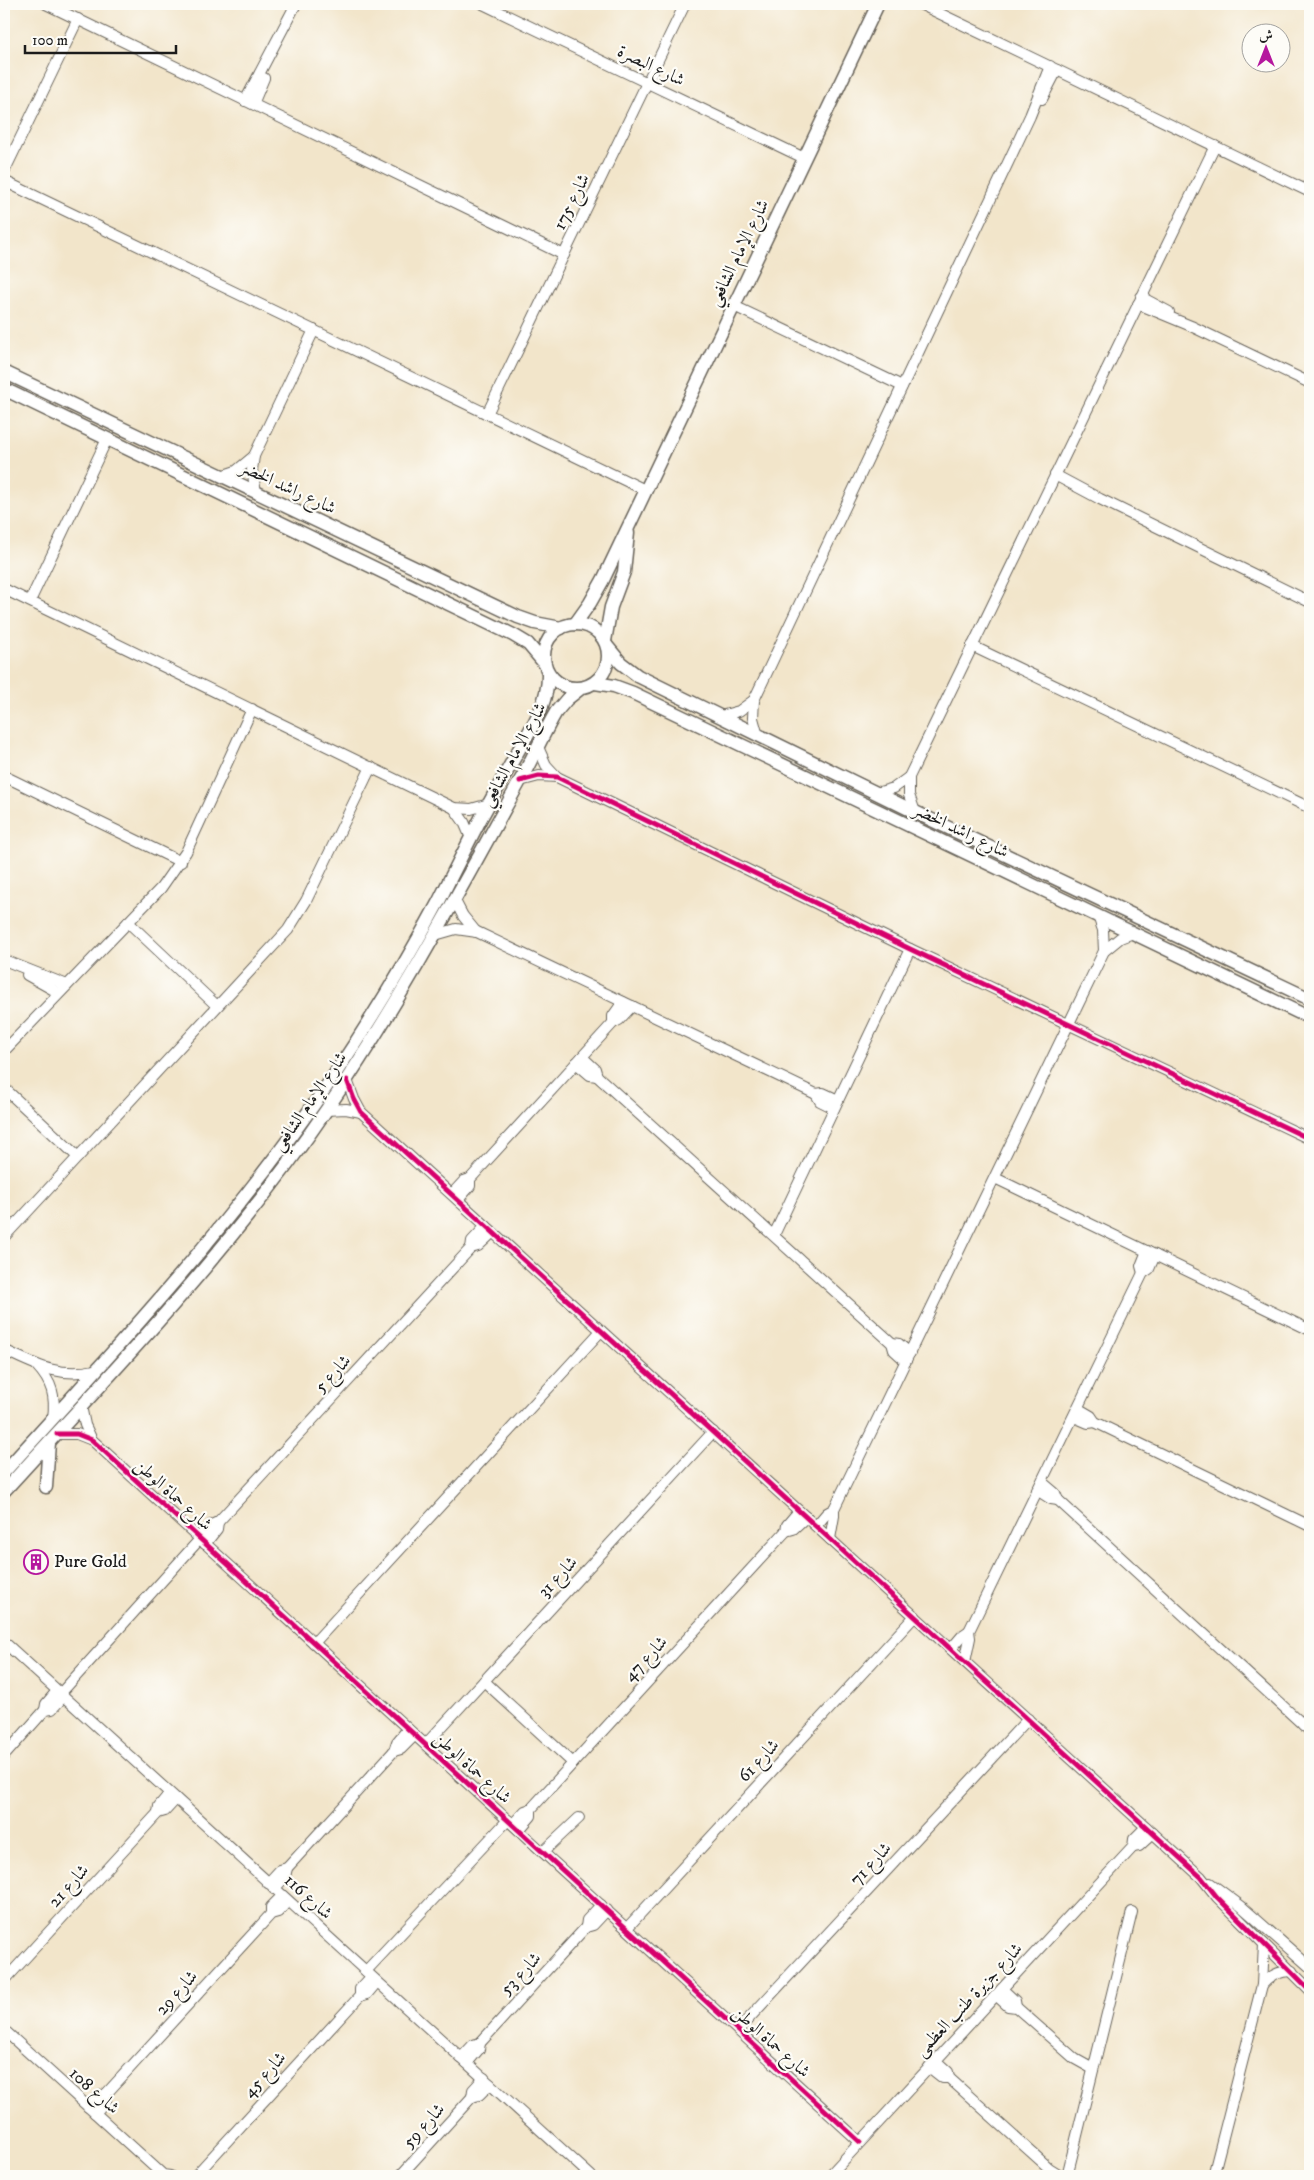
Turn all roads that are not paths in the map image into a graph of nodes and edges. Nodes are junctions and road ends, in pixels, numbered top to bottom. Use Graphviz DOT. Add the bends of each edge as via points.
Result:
graph roads {
  1 [pos="46,4"];
  2 [pos="296,4"];
  3 [pos="483,4"];
  4 [pos="685,4"];
  5 [pos="878,4"];
  6 [pos="920,4"];
  7 [pos="78,19"];
  8 [pos="1054,68"];
  9 [pos="647,83"];
  10 [pos="249,102"];
  11 [pos="1215,146"];
  12 [pos="804,158"];
  13 [pos="4,172"];
  14 [pos="4,181"];
  15 [pos="1310,192"];
  16 [pos="564,255"];
  17 [pos="1139,301"];
  18 [pos="734,306"];
  19 [pos="314,330"];
  20 [pos="4,372"];
  21 [pos="1310,383"];
  22 [pos="902,386"];
  23 [pos="4,389"];
  24 [pos="487,414"];
  25 [pos="107,439"];
  26 [pos="254,456"];
  27 [pos="221,476"];
  28 [pos="1054,478"];
  29 [pos="646,490"];
  30 [pos="256,492"];
  31 [pos="632,518"];
  32 [pos="4,588"];
  33 [pos="30,601"];
  34 [pos="1310,602"];
  35 [pos="575,624"];
  36 [pos="561,628"];
  37 [pos="606,643"];
  38 [pos="972,646"];
  39 [pos="546,668"];
  40 [pos="595,683"];
  41 [pos="581,688"];
  42 [pos="754,700"];
  43 [pos="252,709"];
  44 [pos="721,716"];
  45 [pos="758,736"];
  46 [pos="538,747"];
  47 [pos="371,767"];
  48 [pos="4,776"];
  49 [pos="557,777"];
  50 [pos="908,777"];
  51 [pos="520,781"];
  52 [pos="876,793"];
  53 [pos="489,804"];
  54 [pos="454,808"];
  55 [pos="1310,808"];
  56 [pos="915,812"];
  57 [pos="471,838"];
  58 [pos="180,862"];
  59 [pos="454,899"];
  60 [pos="1098,916"];
  61 [pos="128,922"];
  62 [pos="477,932"];
  63 [pos="1133,933"];
  64 [pos="436,935"];
  65 [pos="910,949"];
  66 [pos="1104,951"];
  67 [pos="4,960"];
  68 [pos="63,989"];
  69 [pos="1310,999"];
  70 [pos="627,1004"];
  71 [pos="217,1006"];
  72 [pos="1310,1018"];
  73 [pos="1069,1024"];
  74 [pos="4,1051"];
  75 [pos="579,1060"];
  76 [pos="347,1080"];
  77 [pos="4,1088"];
  78 [pos="836,1104"];
  79 [pos="326,1110"];
  80 [pos="361,1112"];
  81 [pos="1310,1139"];
  82 [pos="78,1157"];
  83 [pos="995,1178"];
  84 [pos="455,1197"];
  85 [pos="489,1229"];
  86 [pos="774,1235"];
  87 [pos="4,1238"];
  88 [pos="1151,1254"];
  89 [pos="1310,1330"];
  90 [pos="601,1331"];
  91 [pos="4,1350"];
  92 [pos="908,1357"];
  93 [pos="37,1366"];
  94 [pos="96,1370"];
  95 [pos="81,1406"];
  96 [pos="1076,1413"];
  97 [pos="53,1418"];
  98 [pos="713,1432"];
  99 [pos="53,1438"];
  100 [pos="92,1440"];
  101 [pos="4,1472"];
  102 [pos="1040,1486"];
  103 [pos="46,1487"];
  104 [pos="4,1492"];
  105 [pos="834,1509"];
  106 [pos="802,1514"];
  107 [pos="816,1526"];
  108 [pos="1310,1526"];
  109 [pos="830,1539"];
  110 [pos="201,1540"];
  111 [pos="915,1616"];
  112 [pos="969,1632"];
  113 [pos="4,1642"];
  114 [pos="314,1643"];
  115 [pos="951,1649"];
  116 [pos="965,1662"];
  117 [pos="484,1681"];
  118 [pos="60,1694"];
  119 [pos="1310,1714"];
  120 [pos="1028,1719"];
  121 [pos="1307,1728"];
  122 [pos="412,1732"];
  123 [pos="426,1744"];
  124 [pos="4,1756"];
  125 [pos="573,1763"];
  126 [pos="172,1796"];
  127 [pos="579,1818"];
  128 [pos="513,1825"];
  129 [pos="1150,1830"];
  130 [pos="543,1852"];
  131 [pos="1201,1877"];
  132 [pos="278,1892"];
  133 [pos="604,1908"];
  134 [pos="1132,1912"];
  135 [pos="627,1928"];
  136 [pos="1264,1944"];
  137 [pos="1310,1967"];
  138 [pos="1292,1971"];
  139 [pos="371,1977"];
  140 [pos="4,1981"];
  141 [pos="1262,1986"];
  142 [pos="1310,1990"];
  143 [pos="999,1992"];
  144 [pos="4,2030"];
  145 [pos="738,2030"];
  146 [pos="464,2061"];
  147 [pos="932,2064"];
  148 [pos="1093,2069"];
  149 [pos="487,2081"];
  150 [pos="92,2110"];
  151 [pos="860,2142"];
  152 [pos="166,2176"];
  153 [pos="195,2176"];
  154 [pos="400,2176"];
  155 [pos="591,2176"];
  156 [pos="829,2176"];
  157 [pos="1062,2176"];
  158 [pos="1067,2176"];
  159 [pos="1213,2176"];
  1 -- 7 [label="street"];
  2 -- 10 [label="street"];
  3 -- 9 [label="street, شارع البصرة"];
  4 -- 9 [label="street, شارع 175"];
  5 -- 12 [label="street, شارع الإمام الشافعي"];
  6 -- 8 [label="street"];
  7 -- 10 [label="street"];
  7 -- 13 [label="street"];
  8 -- 11 [label="street"];
  8 -- 22 [label="street"];
  9 -- 12 [label="street, شارع البصرة"];
  9 -- 16 [label="street, شارع 175"];
  10 -- 16 [label="street"];
  11 -- 15 [label="street"];
  11 -- 17 [label="street"];
  12 -- 18 [label="street, شارع الإمام الشافعي"];
  14 -- 19 [label="street"];
  16 -- 24 [label="street, شارع 175"];
  17 -- 21 [label="street"];
  17 -- 28 [label="street"];
  18 -- 22 [label="street"];
  18 -- 29 [label="street, شارع الإمام الشافعي"];
  19 -- 24 [label="street"];
  19 -- 26 [label="street"];
  20 -- 27 [label="street, شارع راشد الخضر"];
  22 -- 42 [label="street"];
  23 -- 25 [label="street, شارع راشد الخضر"];
  24 -- 29 [label="street"];
  25 -- 33 [label="street"];
  25 -- 39 [label="street, شارع راشد الخضر" via="514,635 534,650"];
  26 -- 27 [label="street"];
  26 -- 30 [label="street" via="252,470"];
  27 -- 30 [label="street, شارع راشد الخضر"];
  28 -- 34 [label="street"];
  28 -- 38 [label="street"];
  29 -- 31 [label="street, شارع الإمام الشافعي"];
  30 -- 36 [label="street, شارع راشد الخضر" via="518,617"];
  31 -- 35 [label="street, شارع الإمام الشافعي" via="597,591"];
  31 -- 37 [label="street, شارع الإمام الشافعي" via="624,572 612,607"];
  32 -- 33 [label="street"];
  33 -- 43 [label="street"];
  35 -- 36 [label="street"];
  35 -- 37 [label="street" via="596,630"];
  36 -- 39 [label="street" via="545,646"];
  37 -- 40 [label="street" via="609,654 606,670"];
  37 -- 44 [label="street, شارع راشد الخضر" via="621,663 638,676"];
  38 -- 50 [label="street"];
  38 -- 55 [label="street"];
  39 -- 41 [label="street" via="562,686"];
  39 -- 53 [label="street, شارع الإمام الشافعي" via="548,688 543,704"];
  40 -- 41 [label="street"];
  40 -- 60 [label="street, شارع راشد الخضر" via="632,693"];
  41 -- 46 [label="street, شارع الإمام الشافعي" via="561,705"];
  42 -- 44 [label="street" via="739,711"];
  42 -- 45 [label="street" via="753,718"];
  43 -- 47 [label="street"];
  43 -- 58 [label="street"];
  44 -- 45 [label="street, شارع راشد الخضر"];
  45 -- 52 [label="street, شارع راشد الخضر"];
  46 -- 49 [label="street" via="546,765"];
  46 -- 51 [label="street, شارع الإمام الشافعي"];
  47 -- 54 [label="street"];
  47 -- 71 [label="street" via="298,916 278,943"];
  48 -- 58 [label="street"];
  49 -- 51 [label="street" via="539,776"];
  49 -- 65 [label="street"];
  50 -- 52 [label="street" via="894,788"];
  50 -- 56 [label="street" via="909,795"];
  51 -- 59 [label="street, شارع الإمام الشافعي"];
  52 -- 56 [label="street, شارع راشد الخضر"];
  53 -- 54 [label="street" via="470,809"];
  53 -- 57 [label="street, شارع الإمام الشافعي"];
  54 -- 57 [label="street"];
  56 -- 69 [label="street, شارع راشد الخضر"];
  57 -- 94 [label="street, شارع الإمام الشافعي" via="387,992 303,1120 209,1241"];
  58 -- 61 [label="street" via="161,888"];
  59 -- 62 [label="street"];
  59 -- 64 [label="street, شارع الإمام الشافعي"];
  60 -- 63 [label="street, شارع راشد الخضر"];
  60 -- 66 [label="street" via="1103,930"];
  61 -- 68 [label="street"];
  61 -- 71 [label="street"];
  62 -- 64 [label="street" via="456,929"];
  62 -- 70 [label="street"];
  63 -- 66 [label="street" via="1120,938"];
  63 -- 72 [label="street, شارع راشد الخضر"];
  64 -- 76 [label="street, شارع الإمام الشافعي"];
  65 -- 73 [label="street"];
  65 -- 78 [label="street"];
  66 -- 73 [label="street"];
  67 -- 68 [label="street"];
  68 -- 74 [label="street"];
  70 -- 75 [label="street" via="613,1016 612,1023"];
  70 -- 78 [label="street" via="816,1094 823,1094"];
  71 -- 82 [label="street"];
  73 -- 81 [label="street"];
  73 -- 83 [label="street"];
  75 -- 84 [label="street" via="470,1179 464,1181"];
  75 -- 86 [label="street" via="593,1067 597,1076"];
  76 -- 79 [label="street, شارع الإمام الشافعي"];
  76 -- 80 [label="street"];
  77 -- 82 [label="street"];
  78 -- 86 [label="street"];
  79 -- 80 [label="street"];
  79 -- 95 [label="street, شارع الإمام الشافعي" via="284,1170 220,1250"];
  80 -- 84 [label="street"];
  82 -- 87 [label="street"];
  83 -- 88 [label="street"];
  83 -- 92 [label="street"];
  84 -- 85 [label="street"];
  85 -- 90 [label="street"];
  85 -- 110 [label="street, شارع 5" via="472,1241 471,1248 218,1522 216,1531"];
  86 -- 92 [label="street" via="892,1343 894,1350"];
  88 -- 89 [label="street"];
  88 -- 96 [label="street" via="1149,1269 1143,1273"];
  90 -- 98 [label="street"];
  90 -- 114 [label="street"];
  91 -- 93 [label="street"];
  92 -- 105 [label="street"];
  93 -- 94 [label="street" via="60,1372"];
  93 -- 97 [label="street" via="54,1394"];
  94 -- 97 [label="street, شارع الإمام الشافعي"];
  95 -- 99 [label="street, شارع الإمام الشافعي"];
  95 -- 100 [label="street, شارع حماة الوطن"];
  96 -- 102 [label="street"];
  96 -- 108 [label="street" via="1091,1416 1095,1422"];
  97 -- 101 [label="street, شارع الإمام الشافعي"];
  98 -- 106 [label="street"];
  98 -- 117 [label="street, شارع 31"];
  99 -- 100 [label="street, شارع حماة الوطن" via="77,1434"];
  99 -- 103 [label="street"];
  99 -- 104 [label="street, شارع الإمام الشافعي"];
  100 -- 110 [label="street, شارع حماة الوطن"];
  102 -- 112 [label="street"];
  102 -- 121 [label="street"];
  105 -- 107 [label="street"];
  105 -- 109 [label="street"];
  106 -- 107 [label="street"];
  106 -- 125 [label="street, شارع 47" via="788,1522 786,1531"];
  107 -- 109 [label="street"];
  109 -- 111 [label="street"];
  110 -- 114 [label="street, شارع حماة الوطن"];
  110 -- 118 [label="street, شارع 5"];
  111 -- 115 [label="street"];
  111 -- 135 [label="street, شارع 61"];
  112 -- 115 [label="street"];
  112 -- 116 [label="street"];
  113 -- 118 [label="street, شارع 116"];
  114 -- 122 [label="street, شارع حماة الوطن"];
  115 -- 116 [label="street"];
  116 -- 120 [label="street"];
  117 -- 123 [label="street, شارع 31"];
  117 -- 125 [label="street"];
  118 -- 124 [label="street, شارع 5" via="46,1704 45,1710"];
  118 -- 126 [label="street, شارع 116"];
  119 -- 121 [label="street"];
  120 -- 129 [label="street"];
  120 -- 145 [label="street, شارع 71"];
  122 -- 123 [label="street, شارع حماة الوطن"];
  122 -- 132 [label="street" via="403,1748 394,1751 287,1868 280,1870"];
  123 -- 128 [label="street, شارع حماة الوطن"];
  125 -- 128 [label="street, شارع 47" via="532,1809 531,1816"];
  126 -- 132 [label="street, شارع 116"];
  126 -- 140 [label="street, شارع 21" via="158,1806 158,1813"];
  127 -- 130 [label="street"];
  128 -- 130 [label="street, شارع حماة الوطن"];
  128 -- 139 [label="street, شارع 47"];
  129 -- 131 [label="street"];
  129 -- 143 [label="street, شارع جزيرة طنب العظمى" via="1139,1846 1133,1847"];
  130 -- 133 [label="street, شارع حماة الوطن"];
  131 -- 136 [label="street"];
  131 -- 137 [label="street" via="1241,1906"];
  132 -- 139 [label="street, شارع 116"];
  132 -- 150 [label="street, شارع 29" via="271,1914 106,2094 100,2096"];
  133 -- 135 [label="street, شارع حماة الوطن"];
  133 -- 146 [label="street, شارع 53" via="593,1925 586,1927 480,2043 479,2050"];
  134 -- 148 [label="street"];
  135 -- 145 [label="street, شارع حماة الوطن"];
  136 -- 138 [label="street"];
  136 -- 141 [label="street"];
  138 -- 141 [label="street" via="1272,1975"];
  138 -- 142 [label="street"];
  139 -- 146 [label="street, شارع 116"];
  139 -- 153 [label="street, شارع 45" via="360,1989 360,1996"];
  141 -- 159 [label="street"];
  143 -- 147 [label="street, شارع جزيرة طنب العظمى"];
  143 -- 148 [label="street" via="1008,2006 1016,2007 1076,2059"];
  144 -- 150 [label="street, شارع 108"];
  145 -- 151 [label="street, شارع حماة الوطن"];
  146 -- 149 [label="street, شارع 116"];
  147 -- 151 [label="street, شارع جزيرة طنب العظمى"];
  147 -- 157 [label="street" via="943,2078 949,2078"];
  148 -- 158 [label="street"];
  149 -- 154 [label="street, شارع 59" via="479,2095 472,2097"];
  149 -- 155 [label="street, شارع 116"];
  150 -- 152 [label="street, شارع 108"];
  151 -- 156 [label="street, شارع جزيرة طنب العظمى"];
}
